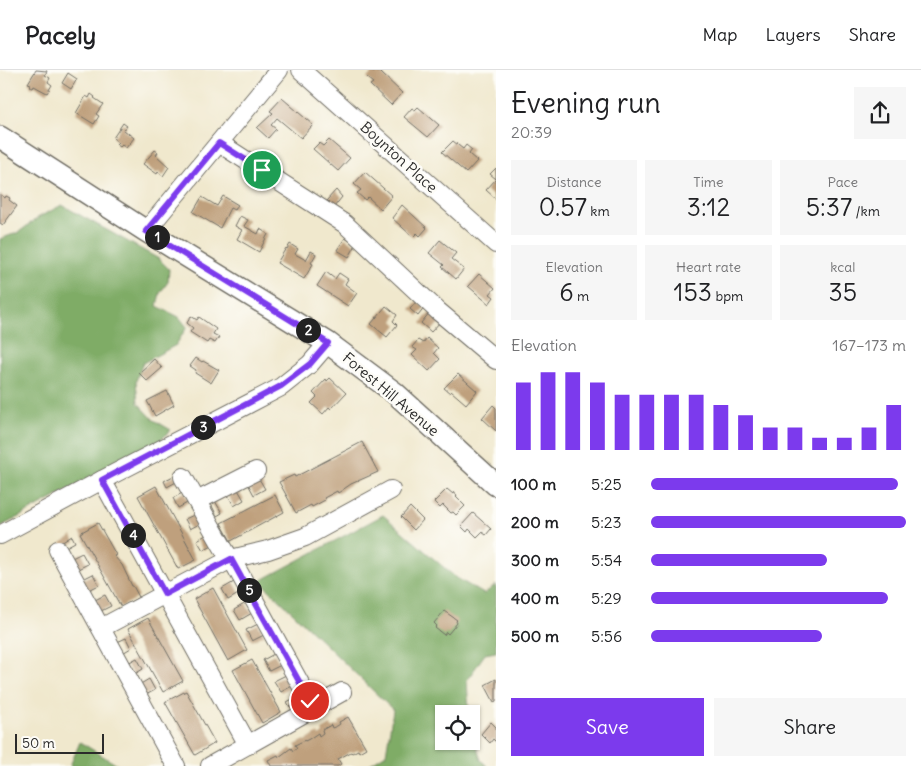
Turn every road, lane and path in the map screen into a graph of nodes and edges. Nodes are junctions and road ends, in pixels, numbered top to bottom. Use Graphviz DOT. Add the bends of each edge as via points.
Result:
graph roads {
  1 [pos="279,70"];
  2 [pos="301,70"];
  3 [pos="0,137"];
  4 [pos="219,143"];
  5 [pos="146,231"];
  6 [pos="496,244"];
  7 [pos="328,343"];
  8 [pos="496,360"];
  9 [pos="256,471"];
  10 [pos="183,476"];
  11 [pos="102,480"];
  12 [pos="496,485"];
  13 [pos="390,490"];
  14 [pos="197,501"];
  15 [pos="0,535"];
  16 [pos="58,550"];
  17 [pos="231,559"];
  18 [pos="165,594"];
  19 [pos="100,628"];
  20 [pos="342,692"];
  21 [pos="313,708"];
  22 [pos="248,745"];
  23 [pos="176,766"];
  24 [pos="210,766"];
  1 -- 4 [label="street"];
  2 -- 6 [label="street, Boynton Place"];
  3 -- 5 [label="main road, Forest Hill Avenue"];
  4 -- 5 [label="street"];
  4 -- 8 [label="street" via="345,224 438,312"];
  5 -- 7 [label="main road, Forest Hill Avenue"];
  7 -- 11 [label="street" via="310,364 281,386"];
  7 -- 12 [label="main road, Forest Hill Avenue" via="395,393"];
  9 -- 14 [label="street"];
  10 -- 14 [label="street"];
  11 -- 15 [label="street"];
  11 -- 18 [label="street"];
  13 -- 17 [label="street" via="305,537"];
  14 -- 17 [label="street"];
  16 -- 19 [label="street"];
  17 -- 18 [label="street"];
  17 -- 21 [label="street"];
  18 -- 19 [label="street"];
  18 -- 22 [label="street"];
  19 -- 23 [label="street"];
  20 -- 21 [label="street"];
  21 -- 22 [label="street"];
  22 -- 24 [label="street"];
}
